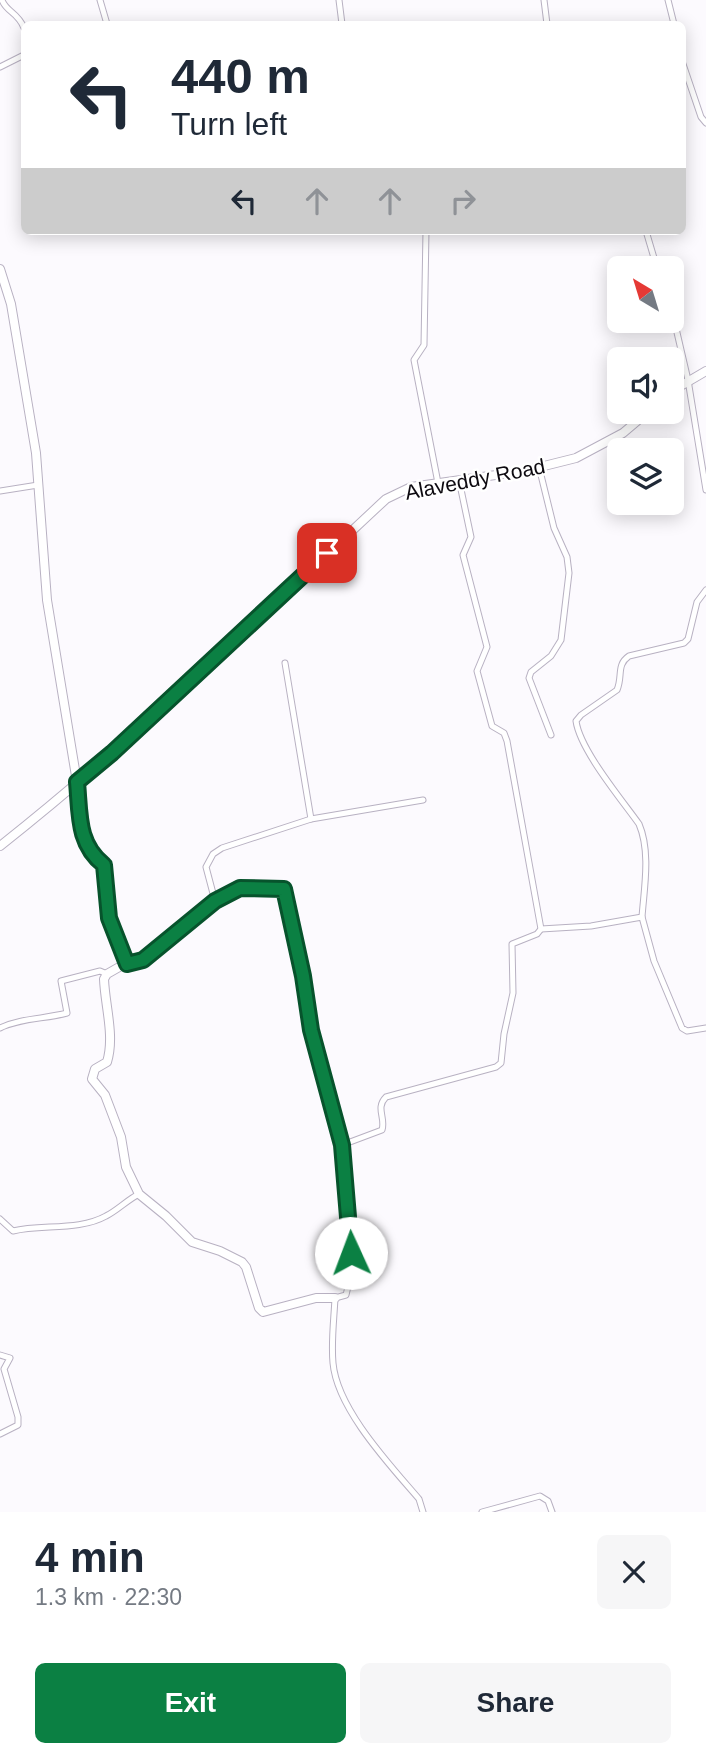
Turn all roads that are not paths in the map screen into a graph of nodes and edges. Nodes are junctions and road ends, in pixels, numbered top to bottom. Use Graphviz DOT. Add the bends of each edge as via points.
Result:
graph roads {
  1 [pos="2,0"];
  2 [pos="100,0"];
  3 [pos="339,0"];
  4 [pos="544,0"];
  5 [pos="668,0"];
  6 [pos="21,21"];
  7 [pos="106,21"];
  8 [pos="342,21"];
  9 [pos="547,21"];
  10 [pos="673,21"];
  11 [pos="21,56"];
  12 [pos="0,67"];
  13 [pos="686,73"];
  14 [pos="706,123"];
  15 [pos="426,235"];
  16 [pos="647,235"];
  17 [pos="653,256"];
  18 [pos="0,269"];
  19 [pos="677,333"];
  20 [pos="706,371"];
  21 [pos="688,380"];
  22 [pos="684,383"];
  23 [pos="634,424"];
  24 [pos="539,467"];
  25 [pos="459,480"];
  26 [pos="438,483"];
  27 [pos="38,485"];
  28 [pos="706,490"];
  29 [pos="0,491"];
  30 [pos="706,590"];
  31 [pos="285,663"];
  32 [pos="551,735"];
  33 [pos="77,782"];
  34 [pos="423,800"];
  35 [pos="311,819"];
  36 [pos="0,846"];
  37 [pos="215,901"];
  38 [pos="642,917"];
  39 [pos="541,929"];
  40 [pos="127,964"];
  41 [pos="107,974"];
  42 [pos="0,1028"];
  43 [pos="706,1028"];
  44 [pos="342,1145"];
  45 [pos="139,1195"];
  46 [pos="0,1219"];
  47 [pos="335,1298"];
  48 [pos="0,1355"];
  49 [pos="0,1434"];
  50 [pos="423,1512"];
  51 [pos="482,1512"];
  52 [pos="552,1512"];
  1 -- 6 [label="street"];
  2 -- 7 [label="street"];
  3 -- 8 [label="street"];
  4 -- 9 [label="street"];
  5 -- 10 [label="street"];
  11 -- 12 [label="street"];
  13 -- 14 [label="street"];
  15 -- 26 [label="street" via="424,345 414,360"];
  16 -- 17 [label="street"];
  18 -- 27 [label="street" via="11,304"];
  19 -- 21 [label="street"];
  20 -- 21 [label="street"];
  21 -- 22 [label="street"];
  21 -- 28 [label="street"];
  23 -- 24 [label="street, Alaveddy Road" via="576,458"];
  24 -- 25 [label="street, Alaveddy Road"];
  24 -- 32 [label="street" via="569,573 561,640 530,678"];
  25 -- 26 [label="street, Alaveddy Road"];
  25 -- 39 [label="street" via="471,537 463,555 486,634 487,647 477,671 492,726 504,733 507,741"];
  26 -- 33 [label="street, Alaveddy Road" via="411,487 386,499"];
  27 -- 29 [label="street"];
  27 -- 33 [label="street" via="47,600"];
  30 -- 38 [label="street" via="696,601 688,639 623,660 617,690 576,721 602,774 643,832"];
  31 -- 35 [label="street"];
  33 -- 36 [label="street, Alaveddy Road"];
  33 -- 40 [label="street" via="83,838 104,865 109,918"];
  34 -- 35 [label="street"];
  35 -- 37 [label="street" via="213,854 206,867"];
  37 -- 40 [label="street" via="143,960"];
  37 -- 44 [label="street" via="240,888 284,889 311,1030"];
  38 -- 39 [label="street"];
  38 -- 43 [label="street" via="654,961 682,1028"];
  39 -- 44 [label="street" via="512,943 513,993 502,1063 386,1097 380,1108 382,1130"];
  40 -- 41 [label="street"];
  41 -- 42 [label="street" via="100,971 61,981 67,1013 14,1021"];
  41 -- 45 [label="street" via="104,1001 109,1054 107,1062 94,1069 92,1079 105,1095"];
  44 -- 47 [label="street" via="351,1274 346,1294"];
  45 -- 46 [label="street" via="106,1216 86,1222 13,1231"];
  45 -- 47 [label="street" via="192,1242 242,1262 263,1312 316,1298"];
  47 -- 50 [label="street" via="333,1365 343,1393 361,1430 419,1499"];
  48 -- 49 [label="street" via="10,1358 4,1368 18,1417 18,1425"];
  51 -- 52 [label="street" via="540,1496"];
}
